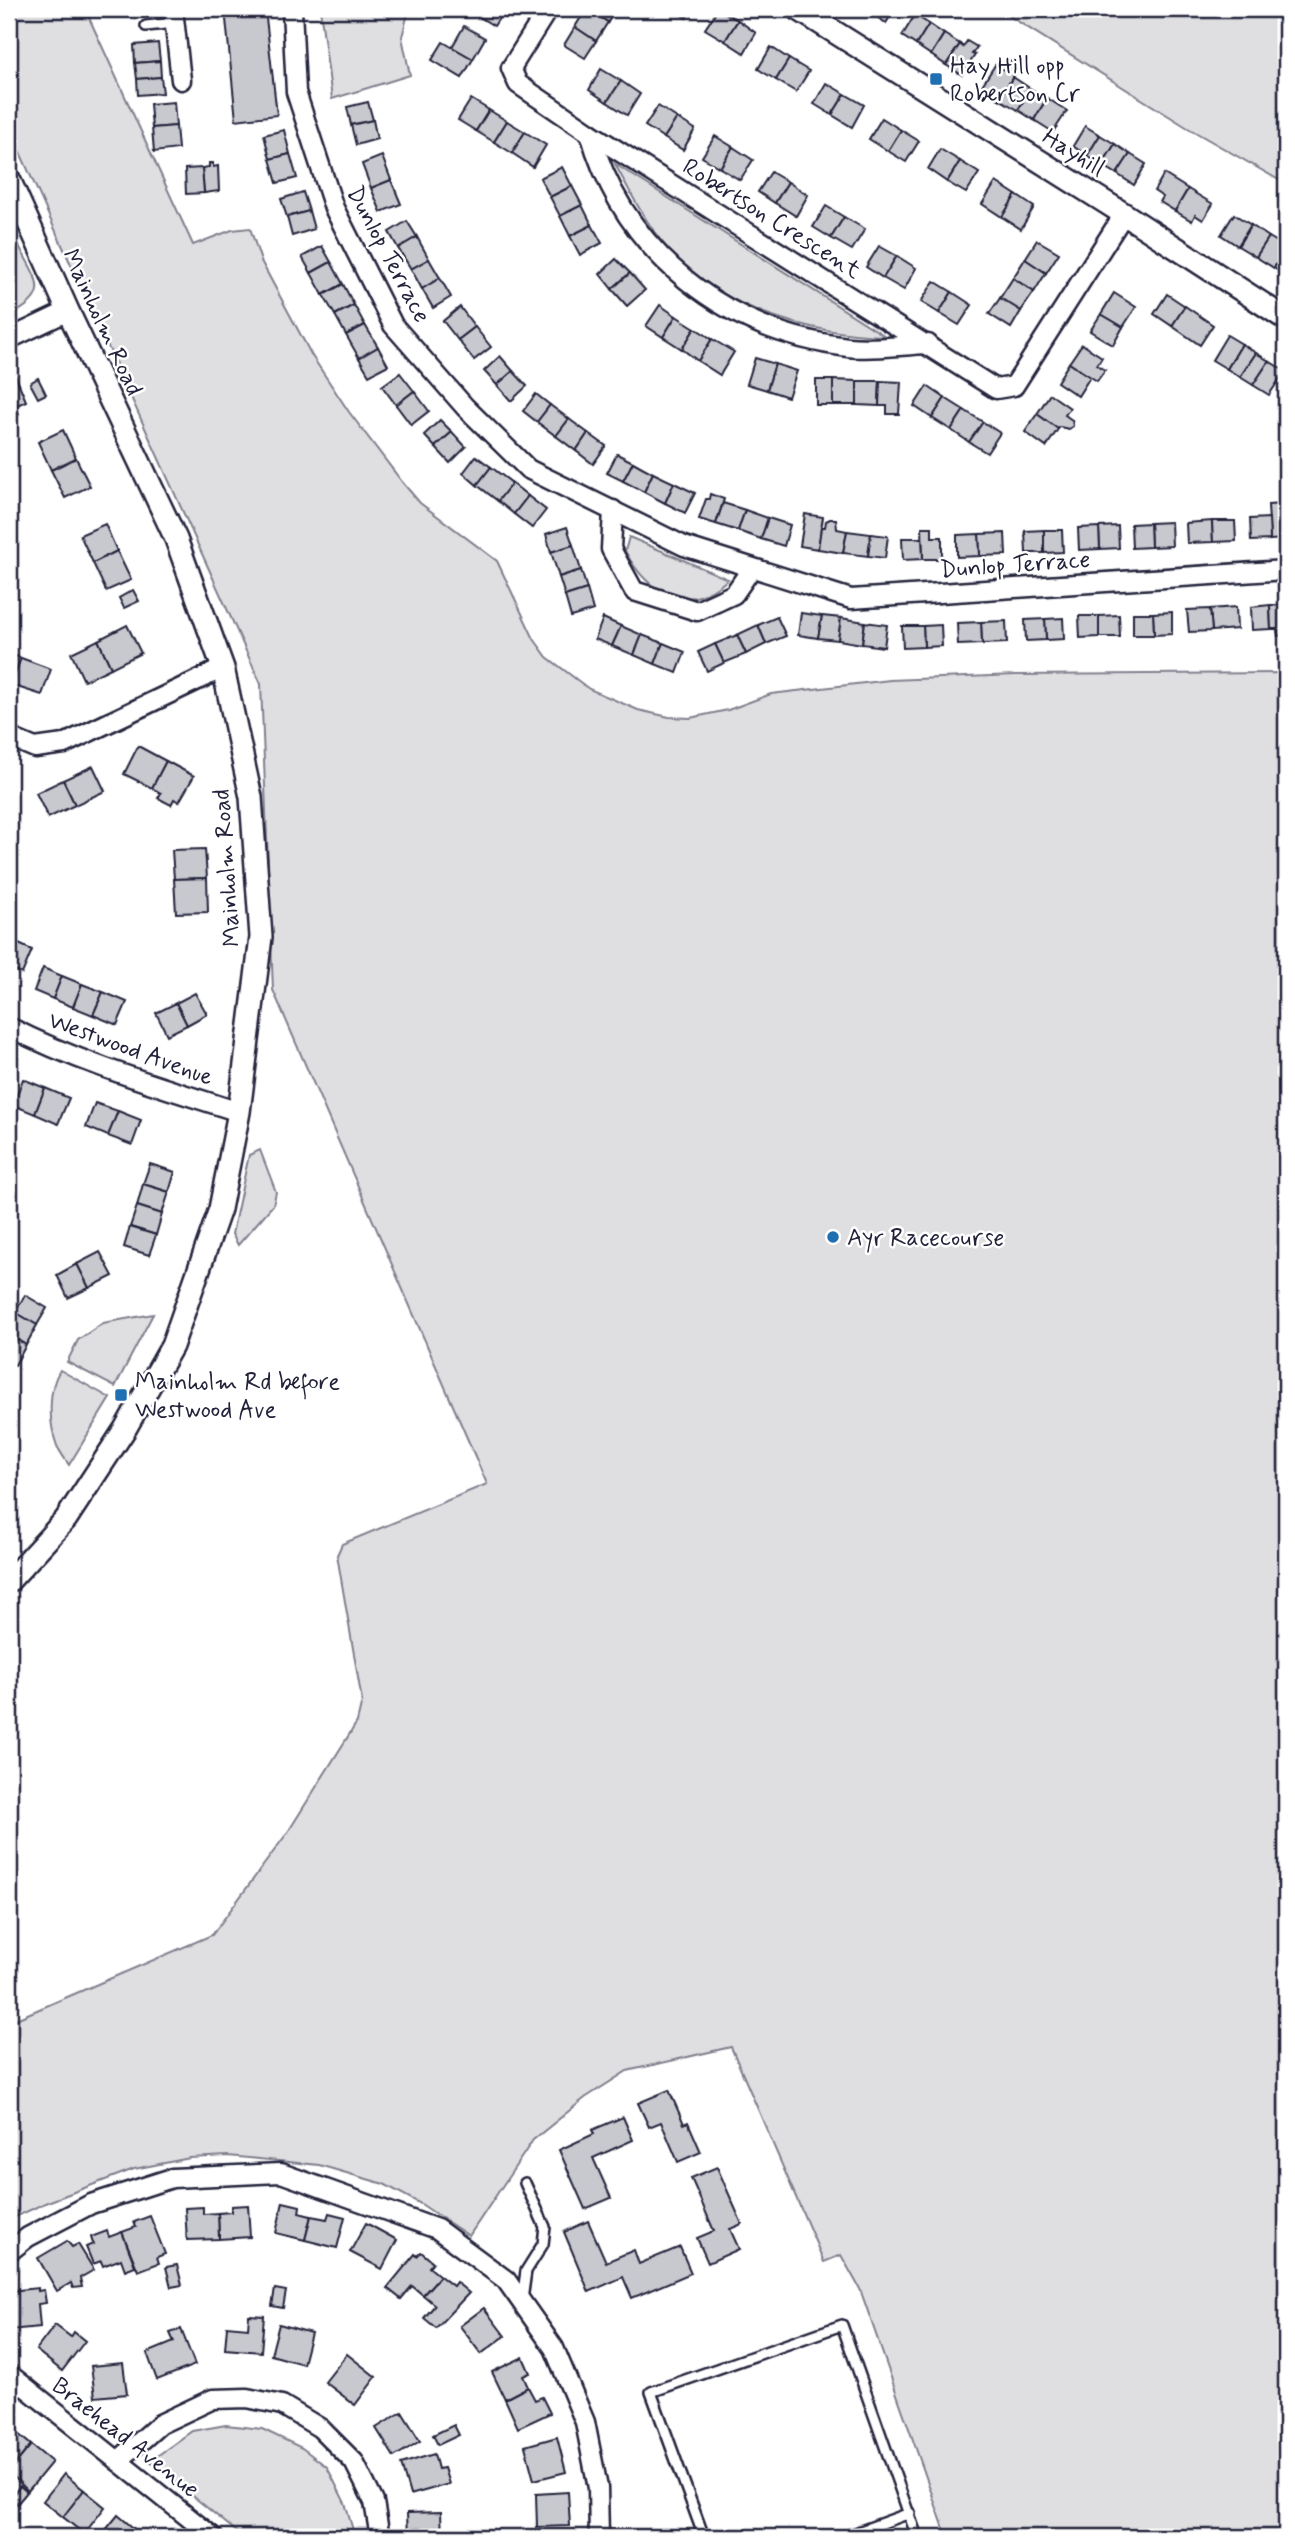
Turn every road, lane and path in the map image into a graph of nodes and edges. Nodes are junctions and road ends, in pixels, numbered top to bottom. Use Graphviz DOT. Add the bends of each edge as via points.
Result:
graph roads {
  1 [pos="292,9"];
  2 [pos="548,9"];
  3 [pos="797,9"];
  4 [pos="174,16"];
  5 [pos="146,26"];
  6 [pos="181,80"];
  7 [pos="590,133"];
  8 [pos="9,179"];
  9 [pos="1124,214"];
  10 [pos="68,311"];
  11 [pos="1286,319"];
  12 [pos="9,339"];
  13 [pos="928,344"];
  14 [pos="613,510"];
  15 [pos="752,568"];
  16 [pos="1286,570"];
  17 [pos="223,668"];
  18 [pos="9,737"];
  19 [pos="9,1027"];
  20 [pos="239,1112"];
  21 [pos="9,1581"];
  22 [pos="525,2183"];
  23 [pos="9,2252"];
  24 [pos="521,2301"];
  25 [pos="9,2374"];
  26 [pos="118,2461"];
  27 [pos="910,2513"];
  28 [pos="214,2537"];
  29 [pos="380,2537"];
  30 [pos="599,2537"];
  31 [pos="704,2537"];
  32 [pos="844,2537"];
  33 [pos="917,2537"];
  1 -- 14 [label="street, Dunlop Terrace" via="296,92 334,208 393,325 465,407 528,469"];
  2 -- 7 [label="street, Robertson Crescent" via="511,68 518,83"];
  3 -- 9 [label="street, Hayhill"];
  4 -- 5 [label="lane"];
  4 -- 6 [label="street"];
  7 -- 13 [label="street, Robertson Crescent"];
  7 -- 13 [label="street" via="598,164 639,235 677,274 727,307 786,334 850,347"];
  8 -- 10 [label="street, Mainholm Road"];
  9 -- 11 [label="street, Hayhill"];
  9 -- 13 [label="street, Robertson Crescent" via="1014,386 996,388"];
  10 -- 12 [label="street"];
  10 -- 17 [label="street, Mainholm Road" via="176,539"];
  14 -- 15 [label="street, Dunlop Terrace" via="684,546"];
  14 -- 15 [label="street" via="611,548 634,591 697,611 734,594"];
  15 -- 16 [label="street, Dunlop Terrace" via="851,599"];
  17 -- 18 [label="street" via="64,744 35,748"];
  17 -- 20 [label="street, Mainholm Road" via="251,797 261,937"];
  19 -- 20 [label="street, Westwood Avenue" via="123,1074"];
  20 -- 21 [label="street, Mainholm Road" via="220,1209 172,1346 66,1519"];
  22 -- 24 [label="lane" via="545,2227 543,2244 526,2271"];
  23 -- 24 [label="street" via="91,2204 172,2178 281,2173 436,2230 506,2280"];
  24 -- 30 [label="street" via="554,2348 585,2422 598,2488"];
  25 -- 26 [label="street, Braehead Avenue"];
  26 -- 28 [label="street, Braehead Avenue"];
  26 -- 29 [label="street" via="160,2424 213,2399 247,2398 282,2405 320,2428 354,2462 373,2502"];
  27 -- 31 [label="lane" via="842,2325 651,2392"];
  27 -- 32 [label="lane"];
  27 -- 33 [label="lane"];
}
